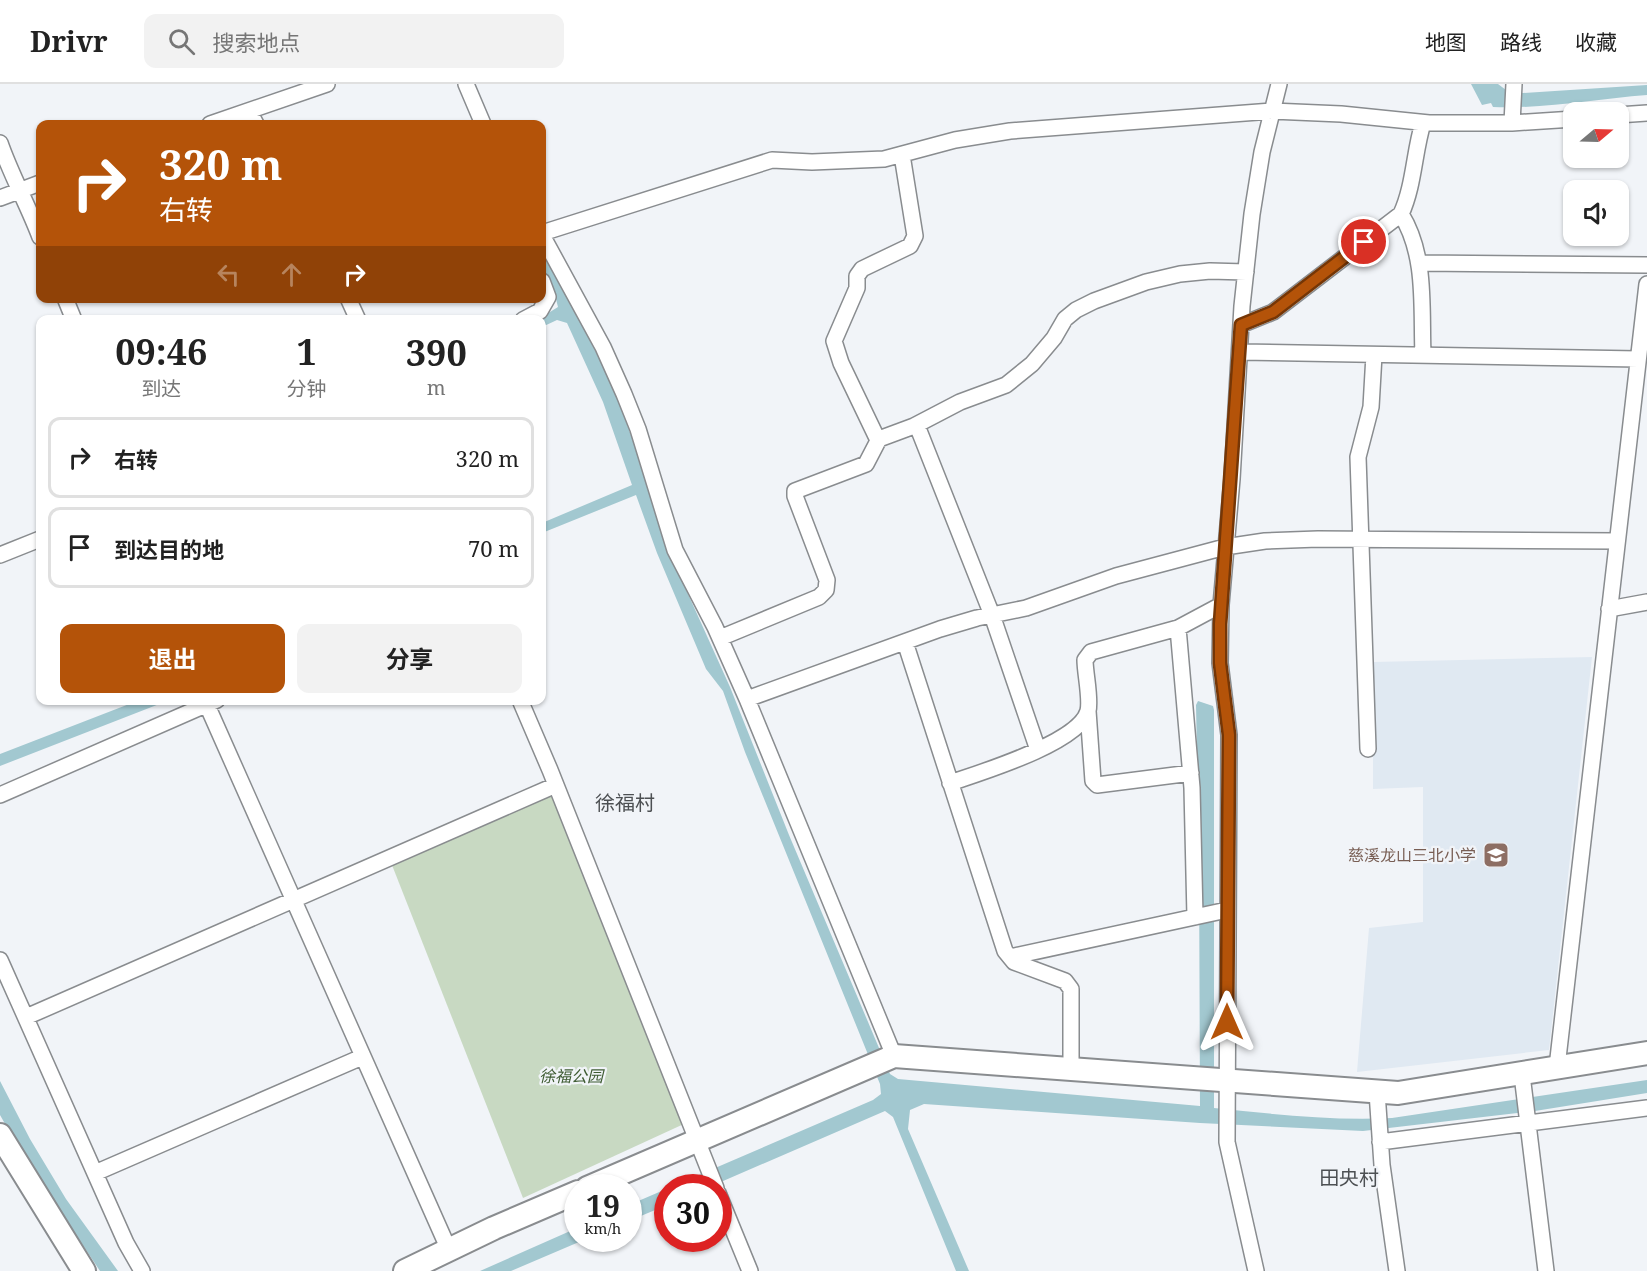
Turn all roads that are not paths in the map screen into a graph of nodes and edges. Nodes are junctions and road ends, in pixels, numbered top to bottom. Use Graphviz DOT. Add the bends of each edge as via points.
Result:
graph roads {
  1 [pos="327,84"];
  2 [pos="465,84"];
  3 [pos="1279,84"];
  4 [pos="1514,84"];
  5 [pos="1272,111"];
  6 [pos="1647,113"];
  7 [pos="1629,114"];
  8 [pos="252,118"];
  9 [pos="481,120"];
  10 [pos="1563,120"];
  11 [pos="1423,123"];
  12 [pos="1512,123"];
  13 [pos="0,143"];
  14 [pos="902,154"];
  15 [pos="36,184"];
  16 [pos="20,190"];
  17 [pos="0,198"];
  18 [pos="1401,214"];
  19 [pos="36,228"];
  20 [pos="546,233"];
  21 [pos="546,241"];
  22 [pos="1419,263"];
  23 [pos="1647,265"];
  24 [pos="1246,272"];
  25 [pos="1647,284"];
  26 [pos="545,303"];
  27 [pos="532,315"];
  28 [pos="1241,325"];
  29 [pos="1240,352"];
  30 [pos="1374,355"];
  31 [pos="1423,355"];
  32 [pos="1638,359"];
  33 [pos="914,426"];
  34 [pos="879,439"];
  35 [pos="1361,539"];
  36 [pos="36,541"];
  37 [pos="1617,541"];
  38 [pos="1225,547"];
  39 [pos="0,555"];
  40 [pos="1647,602"];
  41 [pos="1221,605"];
  42 [pos="1609,609"];
  43 [pos="992,615"];
  44 [pos="1178,628"];
  45 [pos="720,638"];
  46 [pos="905,642"];
  47 [pos="747,699"];
  48 [pos="207,705"];
  49 [pos="215,705"];
  50 [pos="522,705"];
  51 [pos="1088,711"];
  52 [pos="1368,749"];
  53 [pos="1038,750"];
  54 [pos="1191,773"];
  55 [pos="950,783"];
  56 [pos="556,785"];
  57 [pos="0,795"];
  58 [pos="292,900"];
  59 [pos="1227,910"];
  60 [pos="1195,917"];
  61 [pos="1010,957"];
  62 [pos="0,960"];
  63 [pos="26,1017"];
  64 [pos="1647,1053"];
  65 [pos="894,1056"];
  66 [pos="363,1057"];
  67 [pos="1557,1067"];
  68 [pos="1071,1068"];
  69 [pos="1522,1075"];
  70 [pos="1226,1080"];
  71 [pos="1377,1092"];
  72 [pos="1647,1108"];
  73 [pos="1526,1122"];
  74 [pos="0,1135"];
  75 [pos="697,1140"];
  76 [pos="1380,1142"];
  77 [pos="94,1173"];
  78 [pos="619,1174"];
  79 [pos="710,1174"];
  80 [pos="564,1198"];
  81 [pos="732,1227"];
  82 [pos="449,1250"];
  83 [pos="84,1271"];
  84 [pos="142,1271"];
  85 [pos="405,1271"];
  86 [pos="750,1271"];
  87 [pos="1256,1271"];
  88 [pos="1397,1271"];
  89 [pos="1546,1271"];
  1 -- 8 [label="street"];
  2 -- 9 [label="street"];
  3 -- 5 [label="street"];
  4 -- 12 [label="street"];
  5 -- 11 [label="street"];
  5 -- 14 [label="street" via="1010,131"];
  5 -- 24 [label="street"];
  6 -- 7 [label="street"];
  10 -- 12 [label="street"];
  11 -- 12 [label="street"];
  11 -- 18 [label="street" via="1407,202"];
  13 -- 16 [label="street"];
  14 -- 20 [label="street" via="848,162 772,160"];
  14 -- 34 [label="street" via="915,236 910,246 862,269 834,341"];
  15 -- 16 [label="street"];
  16 -- 17 [label="street"];
  16 -- 19 [label="street"];
  18 -- 22 [label="street" via="1409,226"];
  18 -- 28 [label="street" via="1273,312"];
  21 -- 45 [label="street" via="624,394 675,550"];
  22 -- 23 [label="street"];
  22 -- 31 [label="street"];
  24 -- 28 [label="street"];
  24 -- 33 [label="street" via="1180,274 1146,282 1076,309 1032,364 1006,385 960,402"];
  25 -- 32 [label="street"];
  26 -- 27 [label="street"];
  28 -- 29 [label="street"];
  29 -- 30 [label="street"];
  29 -- 38 [label="street"];
  30 -- 31 [label="street"];
  30 -- 35 [label="street" via="1371,408 1358,457"];
  31 -- 32 [label="street"];
  32 -- 37 [label="street"];
  33 -- 34 [label="street"];
  33 -- 43 [label="street"];
  34 -- 45 [label="street" via="866,464 795,491 827,580 826,590 819,597"];
  35 -- 37 [label="street"];
  35 -- 38 [label="street" via="1265,541"];
  35 -- 52 [label="street"];
  36 -- 39 [label="street"];
  37 -- 42 [label="street"];
  38 -- 41 [label="street"];
  38 -- 43 [label="street"];
  40 -- 42 [label="street"];
  41 -- 44 [label="street"];
  41 -- 59 [label="street" via="1220,663 1229,735"];
  42 -- 67 [label="street"];
  43 -- 46 [label="street"];
  43 -- 53 [label="street"];
  44 -- 51 [label="street" via="1091,652 1085,660"];
  44 -- 54 [label="street"];
  45 -- 47 [label="street"];
  46 -- 47 [label="street"];
  46 -- 55 [label="street"];
  47 -- 65 [label="street"];
  48 -- 57 [label="street"];
  49 -- 58 [label="street"];
  50 -- 56 [label="street"];
  51 -- 53 [label="street" via="1064,736"];
  51 -- 54 [label="street" via="1093,781 1098,785"];
  53 -- 55 [label="street"];
  54 -- 60 [label="street"];
  55 -- 61 [label="street" via="987,900"];
  56 -- 58 [label="street"];
  56 -- 75 [label="street"];
  58 -- 63 [label="street"];
  58 -- 66 [label="street"];
  59 -- 60 [label="street"];
  59 -- 70 [label="street"];
  60 -- 61 [label="street"];
  61 -- 68 [label="street" via="1014,963 1065,981 1071,989"];
  62 -- 63 [label="street"];
  63 -- 77 [label="street"];
  64 -- 67 [label="street"];
  65 -- 68 [label="street"];
  65 -- 75 [label="street"];
  66 -- 77 [label="street"];
  66 -- 82 [label="street"];
  67 -- 69 [label="street"];
  68 -- 70 [label="street"];
  69 -- 71 [label="street" via="1398,1093"];
  69 -- 73 [label="street"];
  70 -- 71 [label="street"];
  70 -- 87 [label="street" via="1227,1142"];
  71 -- 76 [label="street"];
  72 -- 73 [label="street"];
  73 -- 76 [label="street"];
  73 -- 89 [label="street"];
  74 -- 83 [label="street"];
  75 -- 78 [label="street"];
  75 -- 79 [label="street"];
  76 -- 88 [label="street"];
  77 -- 84 [label="street"];
  80 -- 82 [label="street"];
  81 -- 86 [label="street"];
  82 -- 85 [label="street"];
}
